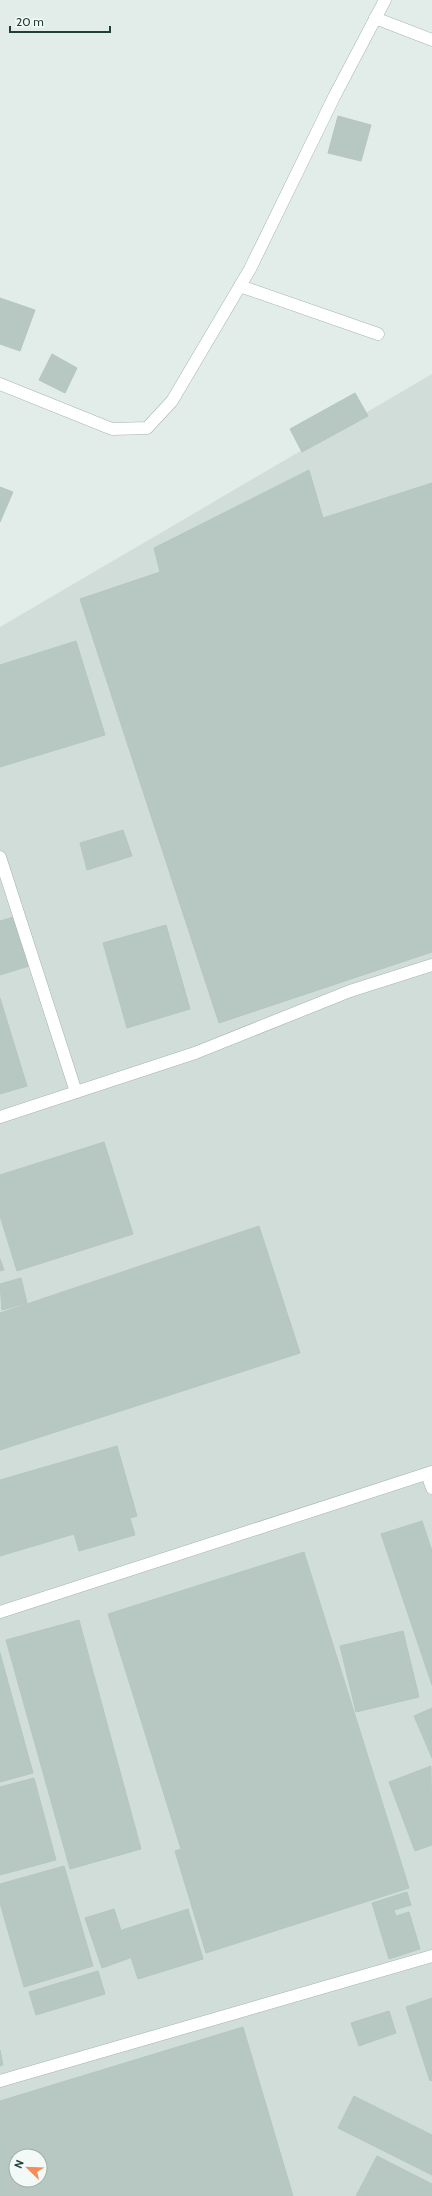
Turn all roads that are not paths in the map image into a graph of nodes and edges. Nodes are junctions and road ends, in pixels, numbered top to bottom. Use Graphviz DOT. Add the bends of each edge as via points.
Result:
graph roads {
  1 [pos="385,0"];
  2 [pos="375,18"];
  3 [pos="432,40"];
  4 [pos="240,286"];
  5 [pos="378,334"];
  6 [pos="0,384"];
  7 [pos="0,856"];
  8 [pos="432,964"];
  9 [pos="76,1092"];
  10 [pos="0,1117"];
  11 [pos="429,1473"];
  12 [pos="432,1488"];
  13 [pos="0,1612"];
  14 [pos="432,1956"];
  15 [pos="0,2081"];
  1 -- 2 [label="street"];
  2 -- 3 [label="street"];
  2 -- 4 [label="street"];
  4 -- 5 [label="street"];
  4 -- 6 [label="street" via="172,401 147,428 112,429"];
  7 -- 9 [label="street"];
  8 -- 9 [label="street" via="350,991 195,1053"];
  9 -- 10 [label="street"];
  11 -- 12 [label="street"];
  11 -- 13 [label="street"];
  14 -- 15 [label="street"];
}
